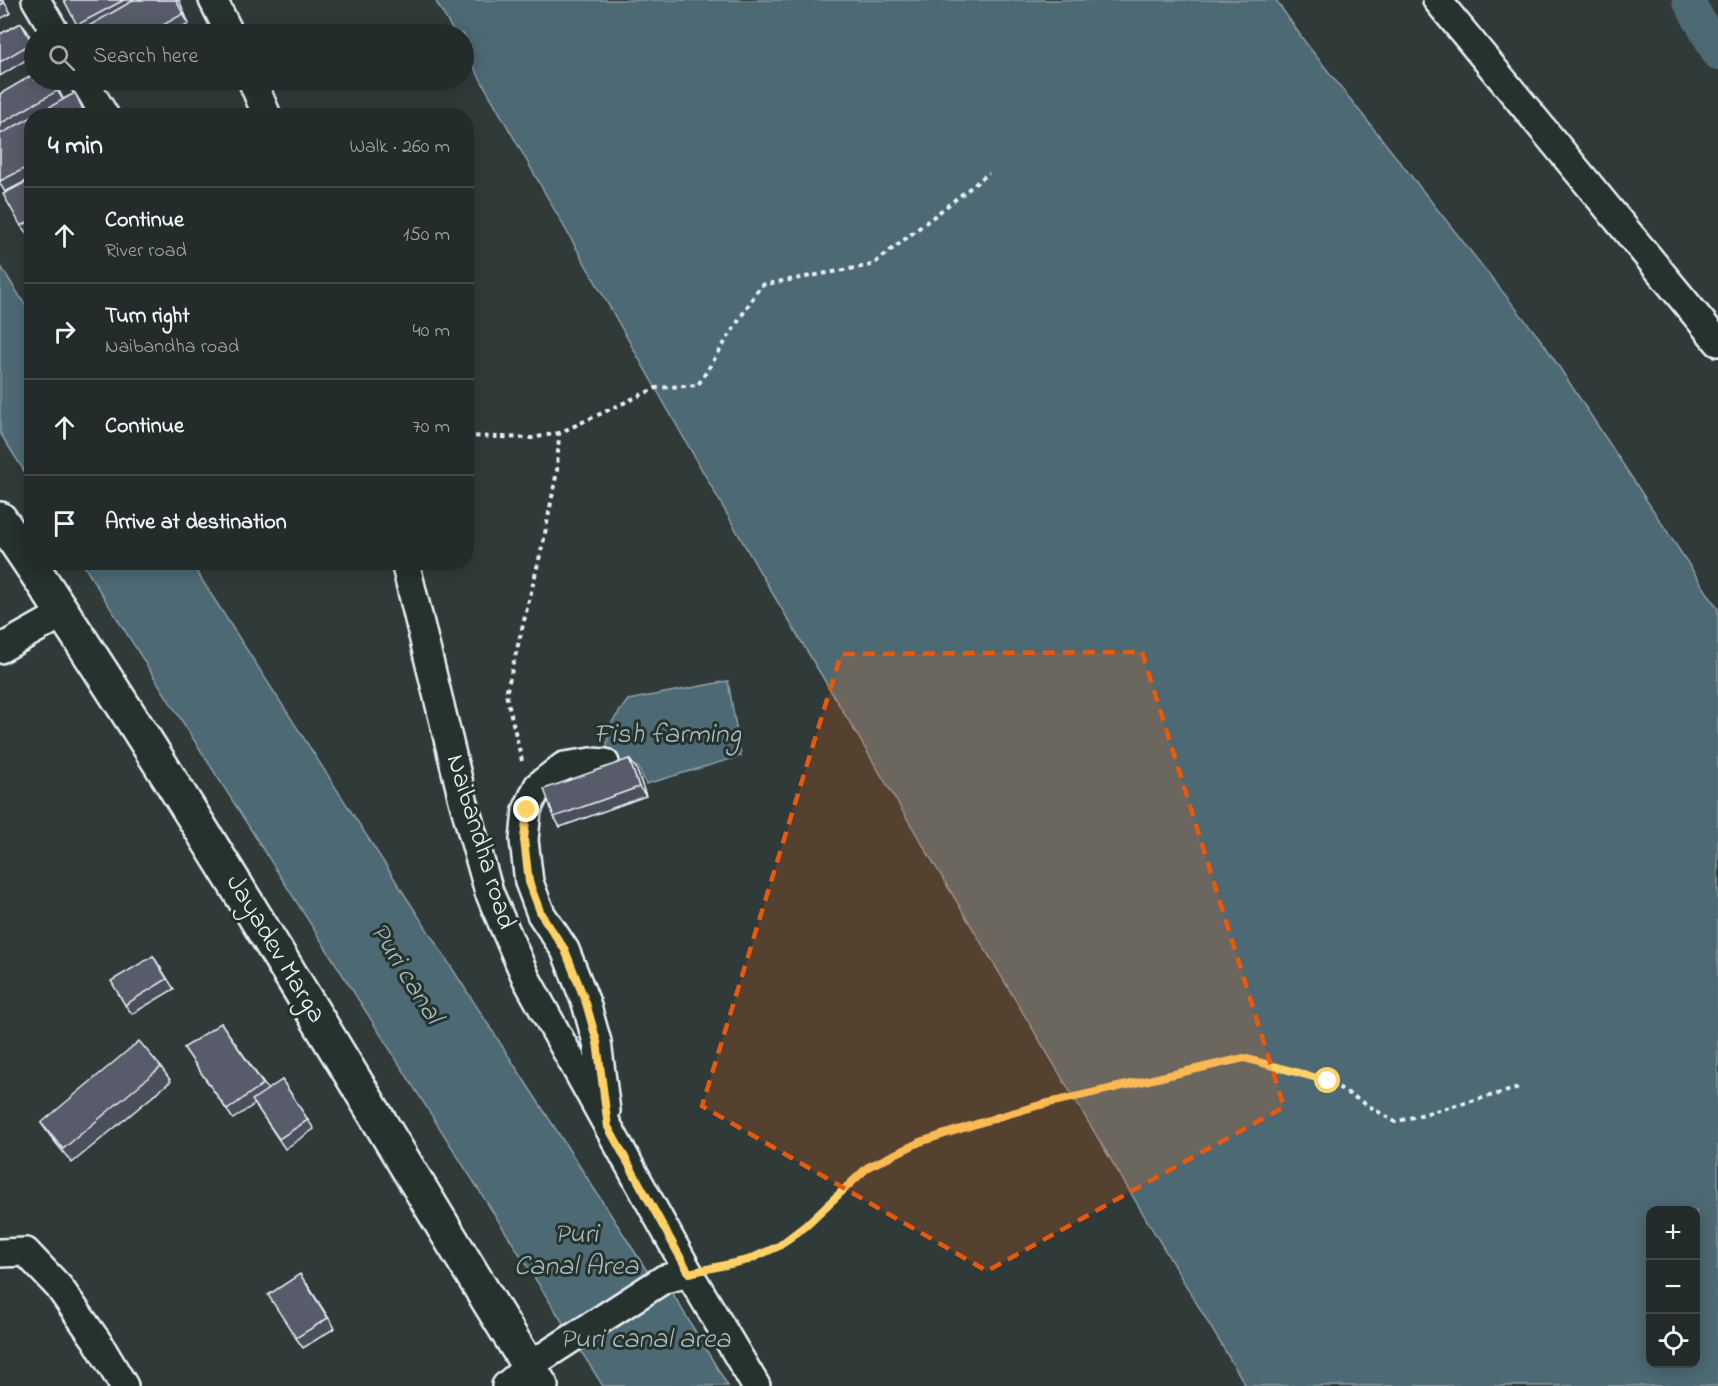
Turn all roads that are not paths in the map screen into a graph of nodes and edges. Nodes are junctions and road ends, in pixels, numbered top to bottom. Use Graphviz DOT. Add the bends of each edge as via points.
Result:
graph roads {
  1 [pos="36,0"];
  2 [pos="213,0"];
  3 [pos="1437,0"];
  4 [pos="50,24"];
  5 [pos="225,24"];
  6 [pos="89,90"];
  7 [pos="256,90"];
  8 [pos="100,108"];
  9 [pos="264,108"];
  10 [pos="1718,342"];
  11 [pos="0,519"];
  12 [pos="24,554"];
  13 [pos="35,570"];
  14 [pos="407,570"];
  15 [pos="64,613"];
  16 [pos="0,649"];
  17 [pos="605,763"];
  18 [pos="608,1127"];
  19 [pos="0,1252"];
  20 [pos="676,1276"];
  21 [pos="525,1380"];
  22 [pos="124,1386"];
  23 [pos="756,1386"];
  1 -- 4 [label="street"];
  2 -- 5 [label="street"];
  3 -- 10 [label="street"];
  6 -- 8 [label="street"];
  7 -- 9 [label="street"];
  11 -- 12 [label="main road, Jayadev Marga"];
  13 -- 15 [label="main road, Jayadev Marga"];
  14 -- 18 [label="street, Naibandha road" via="489,892 526,978"];
  15 -- 16 [label="street"];
  15 -- 21 [label="main road, Jayadev Marga" via="216,851"];
  17 -- 18 [label="street" via="564,766 538,786 527,810 524,840 529,882 541,914 565,950 586,1003 597,1042"];
  18 -- 20 [label="street, Naibandha road"];
  19 -- 22 [label="street" via="26,1252 34,1260 65,1296"];
  20 -- 21 [label="street" via="572,1337"];
  20 -- 23 [label="street, Naibandha road"];
}
